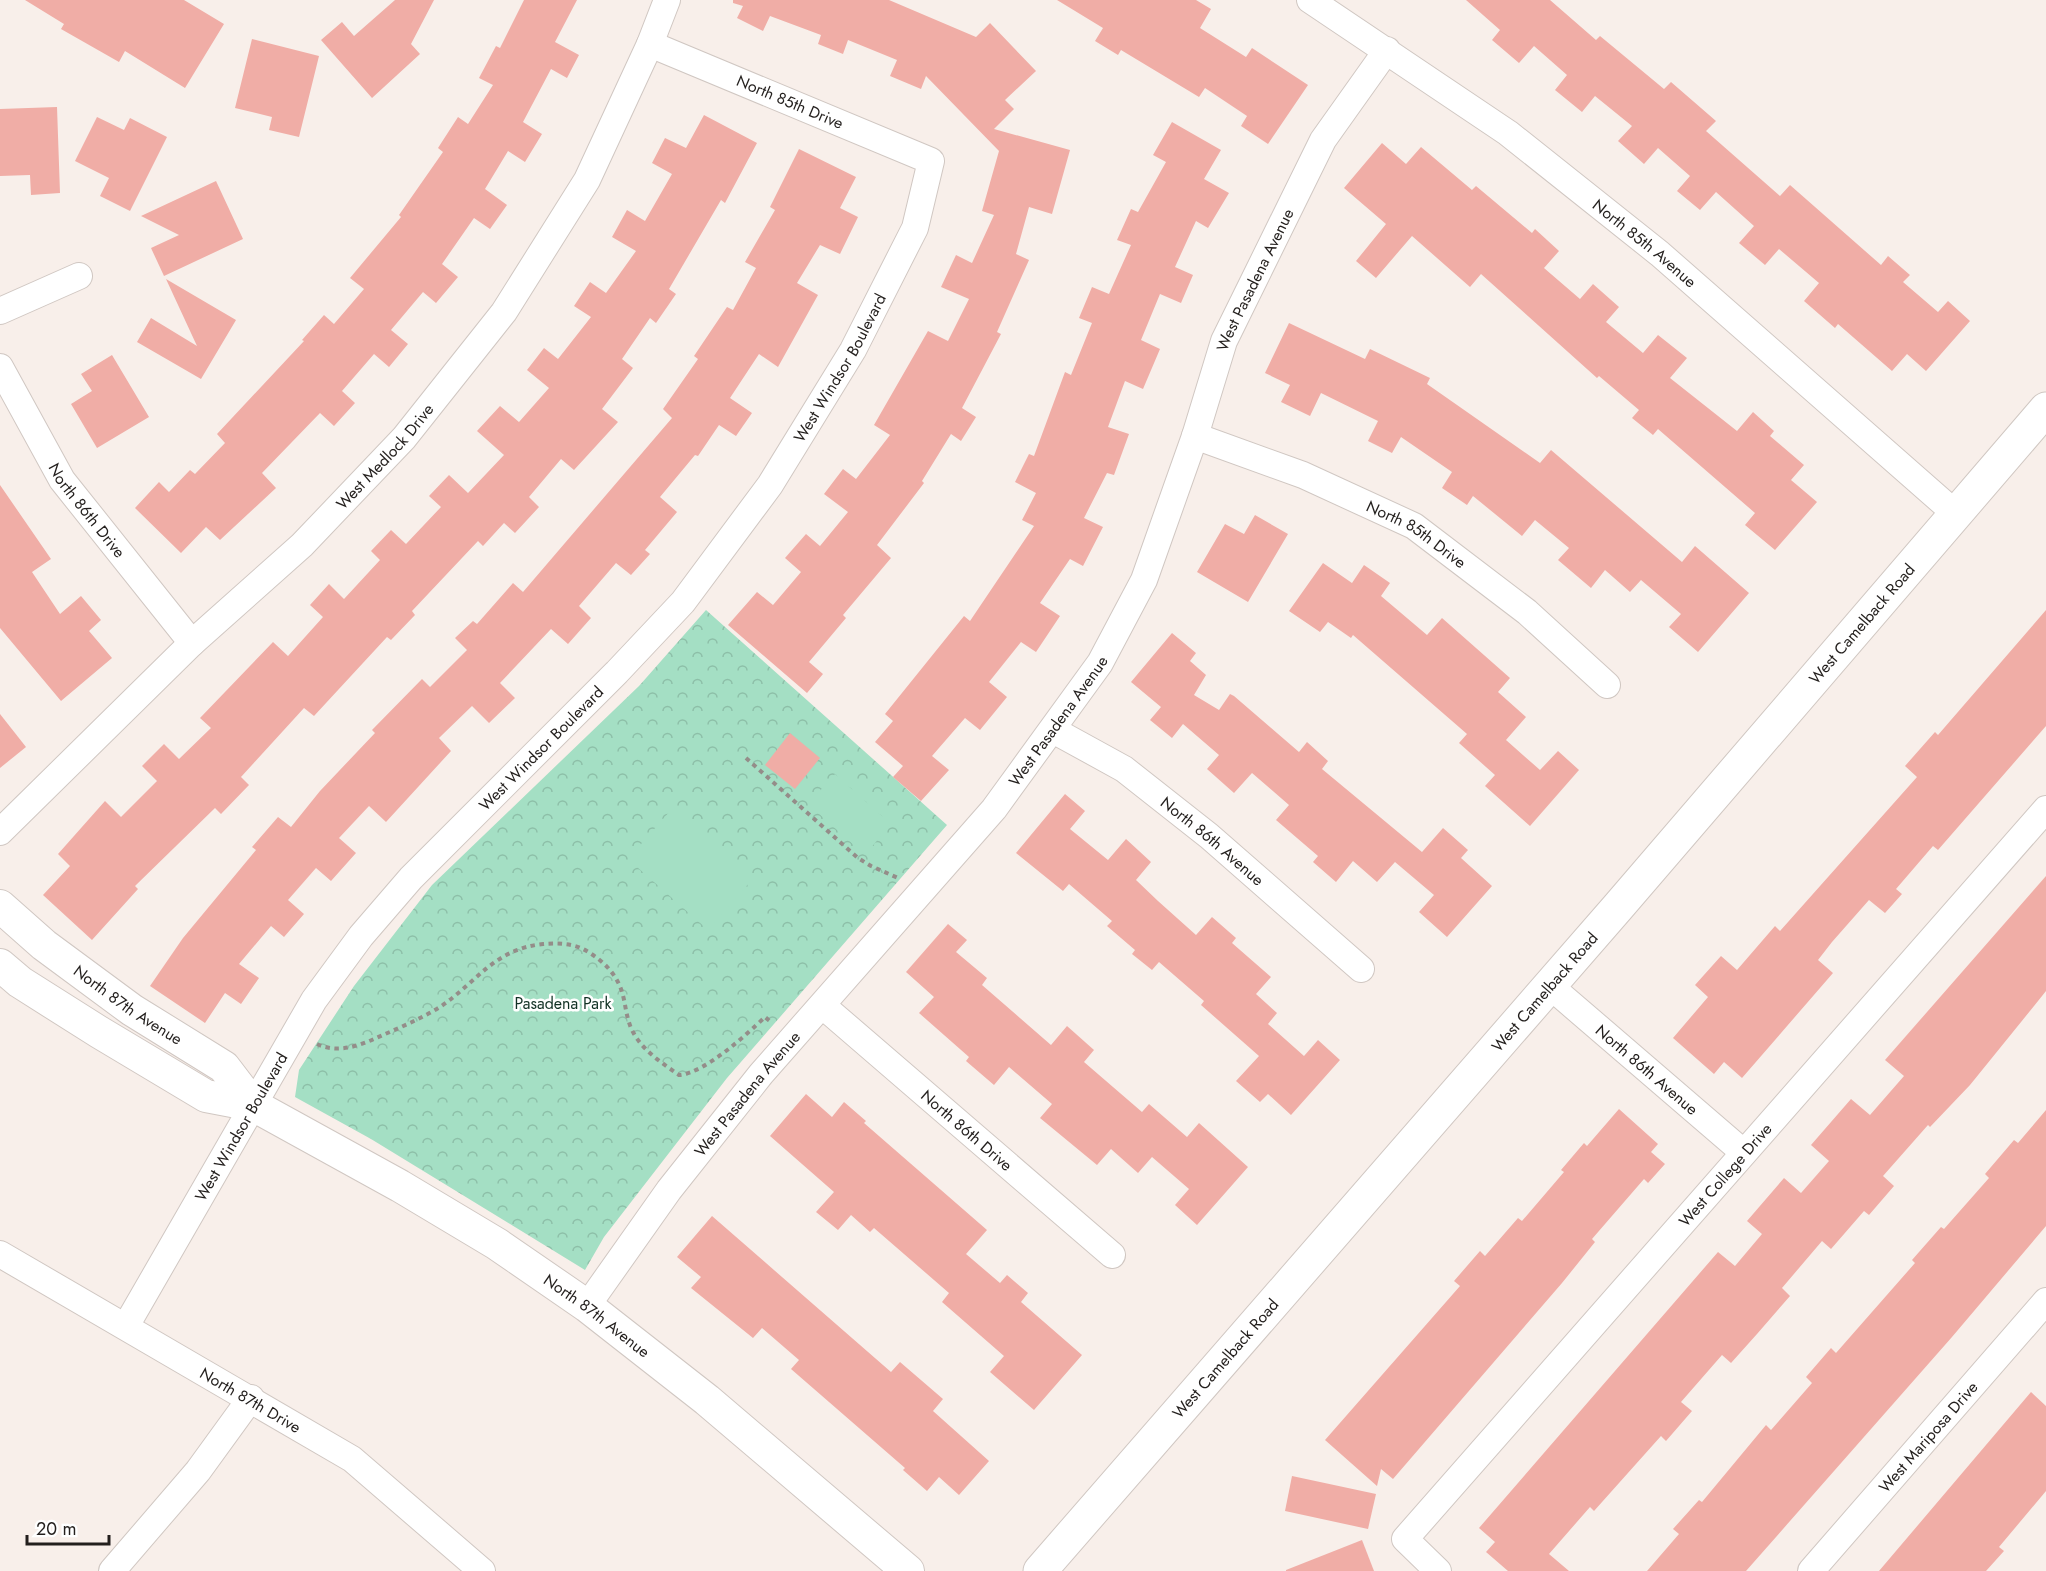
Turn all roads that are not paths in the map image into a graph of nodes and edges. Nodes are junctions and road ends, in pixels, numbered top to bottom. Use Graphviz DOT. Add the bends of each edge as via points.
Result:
graph roads {
  1 [pos="667,0"];
  2 [pos="1310,0"];
  3 [pos="650,44"];
  4 [pos="1387,50"];
  5 [pos="931,161"];
  6 [pos="79,276"];
  7 [pos="0,311"];
  8 [pos="0,368"];
  9 [pos="2046,409"];
  10 [pos="1195,436"];
  11 [pos="1956,514"];
  12 [pos="192,643"];
  13 [pos="1607,685"];
  14 [pos="1053,730"];
  15 [pos="2046,809"];
  16 [pos="0,832"];
  17 [pos="0,906"];
  18 [pos="0,965"];
  19 [pos="1361,969"];
  20 [pos="1550,986"];
  21 [pos="823,1006"];
  22 [pos="253,1105"];
  23 [pos="1743,1152"];
  24 [pos="0,1254"];
  25 [pos="1112,1255"];
  26 [pos="2046,1302"];
  27 [pos="587,1306"];
  28 [pos="126,1326"];
  29 [pos="251,1398"];
  30 [pos="112,1571"];
  31 [pos="482,1571"];
  32 [pos="908,1571"];
  33 [pos="1040,1571"];
  34 [pos="1438,1571"];
  35 [pos="1811,1571"];
  1 -- 3 [label="street, West Medlock Drive"];
  2 -- 4 [label="street, North 85th Avenue"];
  3 -- 5 [label="street, North 85th Drive"];
  3 -- 12 [label="street, West Medlock Drive" via="587,180 504,312 404,438 302,545"];
  4 -- 10 [label="street, West Pasadena Avenue" via="1323,140 1224,341"];
  4 -- 11 [label="street, North 85th Avenue" via="1508,133 1660,254"];
  5 -- 22 [label="street, West Windsor Boulevard" via="915,228 853,350 770,486 683,602 404,886 361,936 314,1000"];
  6 -- 7 [label="street"];
  8 -- 12 [label="street, North 86th Drive" via="62,480"];
  9 -- 11 [label="main road, West Camelback Road"];
  10 -- 13 [label="street, North 85th Drive" via="1303,476 1414,526 1527,612"];
  10 -- 14 [label="street, West Pasadena Avenue" via="1144,580 1101,663"];
  11 -- 20 [label="main road, West Camelback Road"];
  12 -- 16 [label="street, West Medlock Drive"];
  14 -- 19 [label="street, North 86th Avenue" via="1124,769"];
  14 -- 21 [label="street, West Pasadena Avenue" via="994,809"];
  15 -- 23 [label="street, West College Drive"];
  17 -- 22 [label="street, North 87th Avenue" via="44,945 132,1010 224,1067"];
  18 -- 22 [label="street, North 87th Avenue" via="20,982 206,1096"];
  20 -- 23 [label="street, North 86th Avenue"];
  20 -- 33 [label="main road, West Camelback Road"];
  21 -- 25 [label="street, North 86th Drive"];
  21 -- 27 [label="street, West Pasadena Avenue" via="761,1074 669,1190"];
  22 -- 27 [label="street, North 87th Avenue" via="497,1244"];
  22 -- 28 [label="street, West Windsor Boulevard"];
  23 -- 34 [label="street, West College Drive" via="1405,1539"];
  24 -- 28 [label="street, North 87th Drive"];
  26 -- 35 [label="street, West Mariposa Drive"];
  27 -- 32 [label="street, North 87th Avenue" via="707,1400"];
  28 -- 29 [label="street, North 87th Drive"];
  29 -- 30 [label="street" via="198,1471"];
  29 -- 31 [label="street, North 87th Drive" via="352,1459"];
}
